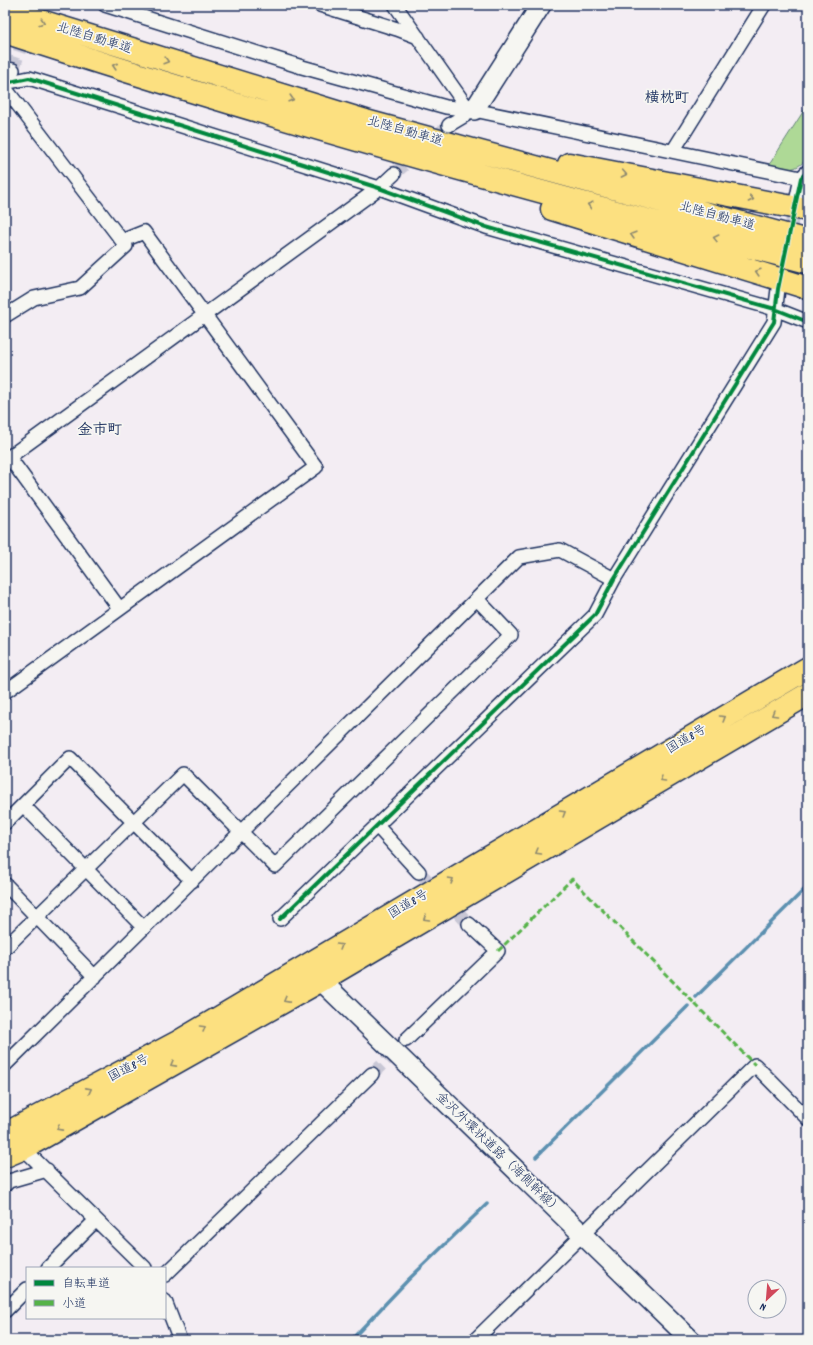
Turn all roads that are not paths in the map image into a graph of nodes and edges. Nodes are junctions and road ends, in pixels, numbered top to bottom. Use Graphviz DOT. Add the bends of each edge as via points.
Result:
graph roads {
  1 [pos="105,5"];
  2 [pos="320,5"];
  3 [pos="395,5"];
  4 [pos="541,5"];
  5 [pos="764,5"];
  6 [pos="121,7"];
  7 [pos="5,10"];
  8 [pos="5,32"];
  9 [pos="420,38"];
  10 [pos="5,68"];
  11 [pos="5,80"];
  12 [pos="5,83"];
  13 [pos="5,88"];
  14 [pos="219,99"];
  15 [pos="474,110"];
  16 [pos="366,121"];
  17 [pos="449,125"];
  18 [pos="673,151"];
  19 [pos="394,174"];
  20 [pos="805,174"];
  21 [pos="379,188"];
  22 [pos="803,204"];
  23 [pos="124,240"];
  24 [pos="808,241"];
  25 [pos="808,262"];
  26 [pos="808,288"];
  27 [pos="778,289"];
  28 [pos="775,309"];
  29 [pos="206,315"];
  30 [pos="5,316"];
  31 [pos="808,322"];
  32 [pos="7,458"];
  33 [pos="614,580"];
  34 [pos="477,599"];
  35 [pos="119,608"];
  36 [pos="808,668"];
  37 [pos="5,692"];
  38 [pos="808,694"];
  39 [pos="23,805"];
  40 [pos="134,821"];
  41 [pos="5,823"];
  42 [pos="377,826"];
  43 [pos="241,833"];
  44 [pos="86,868"];
  45 [pos="419,872"];
  46 [pos="192,881"];
  47 [pos="5,884"];
  48 [pos="36,916"];
  49 [pos="280,919"];
  50 [pos="469,924"];
  51 [pos="144,928"];
  52 [pos="5,948"];
  53 [pos="313,974"];
  54 [pos="96,977"];
  55 [pos="406,1040"];
  56 [pos="5,1065"];
  57 [pos="372,1074"];
  58 [pos="808,1119"];
  59 [pos="6,1132"];
  60 [pos="14,1152"];
  61 [pos="47,1170"];
  62 [pos="5,1184"];
  63 [pos="96,1220"];
  64 [pos="581,1235"];
  65 [pos="49,1267"];
  66 [pos="144,1267"];
  67 [pos="166,1274"];
  68 [pos="26,1290"];
  69 [pos="166,1303"];
  70 [pos="5,1312"];
  71 [pos="180,1340"];
  72 [pos="475,1340"];
  73 [pos="691,1340"];
  1 -- 6 [label="street"];
  2 -- 9 [label="street"];
  3 -- 9 [label="street"];
  4 -- 15 [label="main road"];
  5 -- 18 [label="street"];
  6 -- 15 [label="street" via="302,67 446,106"];
  7 -- 16 [label="highway, 北陸自動車道, one-way"];
  14 -- 8 [label="highway, 北陸自動車道, one-way"];
  9 -- 15 [label="street" via="464,103"];
  10 -- 11 [label="street" via="13,70"];
  12 -- 21 [label="street" via="28,78"];
  13 -- 23 [label="street"];
  25 -- 14 [label="highway, 北陸自動車道, one-way" via="483,175"];
  26 -- 14 [label="highway, one-way" via="622,232"];
  15 -- 17 [label="street"];
  15 -- 18 [label="street"];
  16 -- 22 [label="highway, one-way" via="524,155"];
  16 -- 24 [label="highway, 北陸自動車道"];
  18 -- 20 [label="street"];
  19 -- 21 [label="street"];
  20 -- 22 [label="street"];
  21 -- 28 [label="street" via="486,227"];
  21 -- 29 [label="street"];
  23 -- 29 [label="street" via="144,232"];
  23 -- 30 [label="street" via="126,246 80,288 34,298"];
  27 -- 28 [label="street"];
  28 -- 31 [label="street"];
  28 -- 33 [label="street" via="774,322"];
  29 -- 32 [label="street"];
  29 -- 35 [label="street" via="316,466"];
  32 -- 35 [label="street"];
  33 -- 34 [label="street" via="560,550 519,557"];
  33 -- 42 [label="street" via="595,615"];
  34 -- 43 [label="street"];
  34 -- 43 [label="street" via="511,635 275,866"];
  35 -- 37 [label="street"];
  53 -- 36 [label="highway, 国道8号, one-way"];
  38 -- 53 [label="highway, 国道8号, one-way"];
  39 -- 40 [label="street" via="70,758"];
  39 -- 41 [label="street"];
  39 -- 44 [label="street"];
  40 -- 43 [label="street" via="183,774"];
  40 -- 44 [label="street"];
  40 -- 46 [label="street"];
  42 -- 45 [label="street"];
  42 -- 49 [label="street"];
  43 -- 46 [label="street"];
  44 -- 48 [label="street"];
  44 -- 51 [label="street"];
  46 -- 51 [label="street"];
  47 -- 48 [label="street"];
  48 -- 52 [label="street"];
  48 -- 54 [label="street"];
  50 -- 55 [label="street" via="498,951"];
  51 -- 54 [label="street"];
  59 -- 53 [label="highway, 国道8号, one-way"];
  53 -- 60 [label="highway, 国道8号, one-way"];
  53 -- 64 [label="main road, 金沢外環状道路（海側幹線）"];
  54 -- 56 [label="street"];
  57 -- 67 [label="street"];
  58 -- 64 [label="street" via="755,1065"];
  59 -- 60 [label="street"];
  60 -- 61 [label="street"];
  61 -- 62 [label="street"];
  61 -- 63 [label="street"];
  63 -- 65 [label="street"];
  63 -- 66 [label="street"];
  64 -- 72 [label="street"];
  64 -- 73 [label="main road, 金沢外環状道路（海側幹線）"];
  68 -- 70 [label="street"];
  69 -- 71 [label="street"];
}
